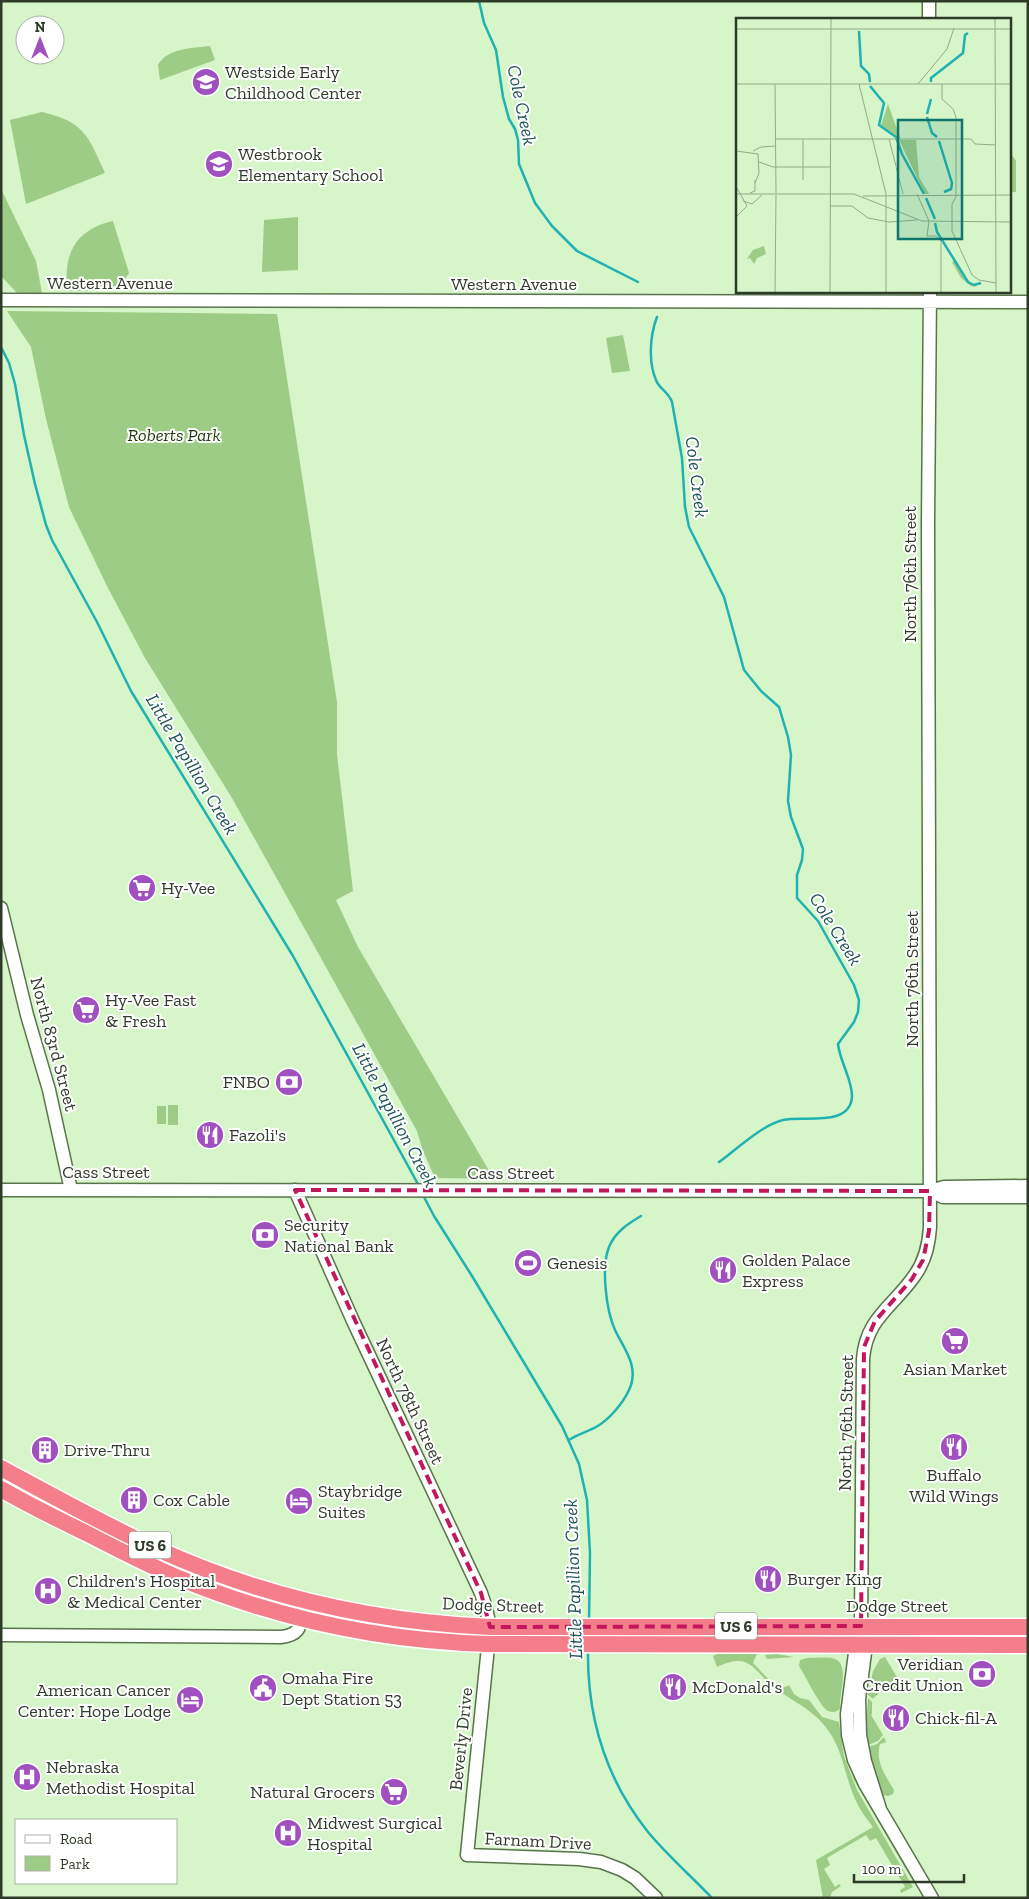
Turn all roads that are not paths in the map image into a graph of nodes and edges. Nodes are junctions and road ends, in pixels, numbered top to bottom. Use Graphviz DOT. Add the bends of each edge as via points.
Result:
graph roads {
  1 [pos="929,1"];
  2 [pos="929,18"];
  3 [pos="930,296"];
  4 [pos="7,300"];
  5 [pos="1028,302"];
  6 [pos="1,908"];
  7 [pos="1028,1186"];
  8 [pos="1,1190"];
  9 [pos="71,1190"];
  10 [pos="295,1190"];
  11 [pos="930,1191"];
  12 [pos="1028,1197"];
  13 [pos="1,1468"];
  14 [pos="1,1489"];
  15 [pos="307,1601"];
  16 [pos="302,1618"];
  17 [pos="861,1626"];
  18 [pos="490,1627"];
  19 [pos="1028,1627"];
  20 [pos="1,1635"];
  21 [pos="488,1644"];
  22 [pos="861,1645"];
  23 [pos="1028,1645"];
  24 [pos="467,1855"];
  25 [pos="656,1898"];
  26 [pos="932,1898"];
  1 -- 2 [label="street"];
  3 -- 4 [label="street, Western Avenue"];
  3 -- 5 [label="street, Western Avenue"];
  3 -- 11 [label="street, North 76th Street"];
  6 -- 9 [label="street, North 83rd Street" via="49,1090"];
  7 -- 11 [label="street, Cass Street" via="944,1187"];
  8 -- 9 [label="street, Cass Street"];
  9 -- 10 [label="street, Cass Street"];
  10 -- 11 [label="street, Cass Street"];
  10 -- 18 [label="street, North 78th Street" via="481,1593"];
  11 -- 12 [label="street, Cass Street" via="943,1197"];
  11 -- 17 [label="street, North 76th Street" via="930,1231 924,1260 912,1279 875,1321 864,1351"];
  13 -- 15 [label="highway, US 6" via="154,1547 221,1574"];
  14 -- 16 [label="highway, US 6" via="173,1575 235,1599"];
  15 -- 16 [label="street"];
  15 -- 18 [label="highway, Dodge Street / US 6" via="404,1620"];
  16 -- 20 [label="street" via="261,1636"];
  16 -- 21 [label="highway, US 6" via="400,1638"];
  17 -- 18 [label="highway, Dodge Street / US 6"];
  17 -- 19 [label="highway, Dodge Street / US 6"];
  17 -- 22 [label="street, North 76th Street"];
  18 -- 21 [label="street, Beverly Drive"];
  21 -- 22 [label="highway, US 6"];
  21 -- 24 [label="street, Beverly Drive"];
  22 -- 23 [label="highway, US 6"];
  22 -- 26 [label="street" via="859,1728 865,1762 880,1809"];
  24 -- 25 [label="street, Farnam Drive" via="601,1862 636,1878"];
}
